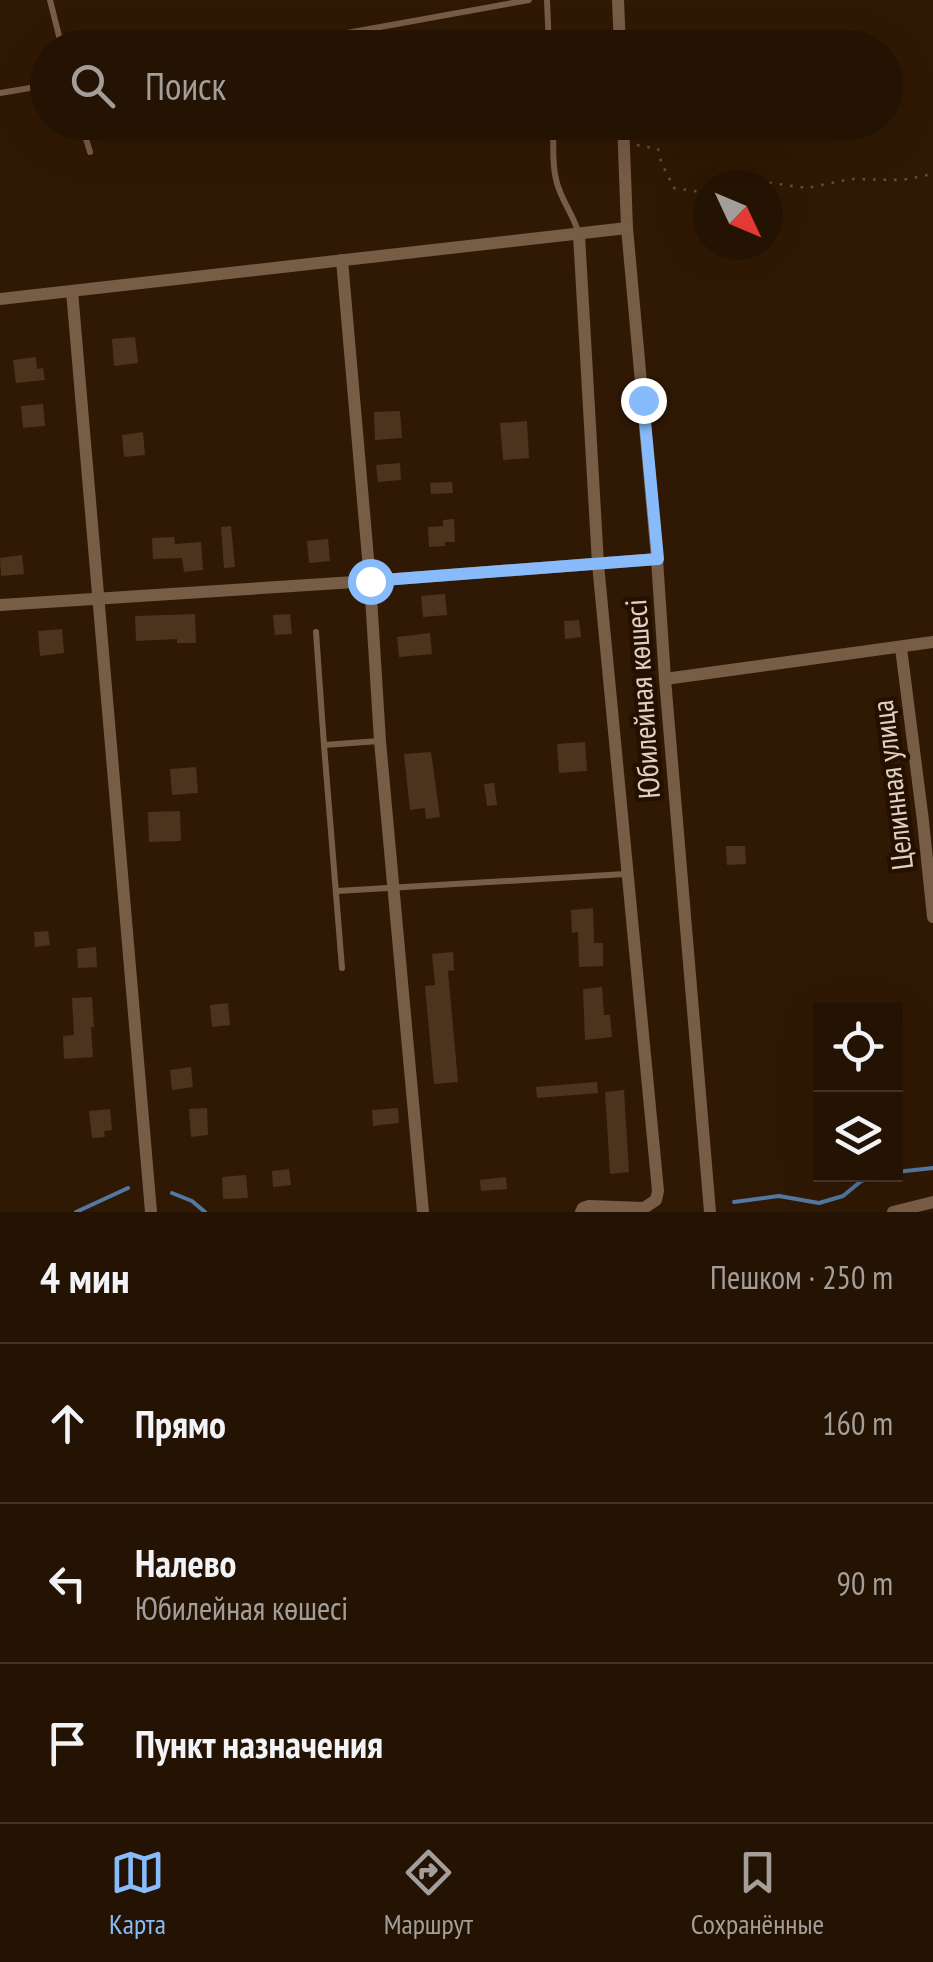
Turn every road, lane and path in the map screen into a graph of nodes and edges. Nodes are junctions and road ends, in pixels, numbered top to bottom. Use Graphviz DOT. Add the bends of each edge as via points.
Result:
graph roads {
  1 [pos="50,0"];
  2 [pos="529,0"];
  3 [pos="547,0"];
  4 [pos="618,0"];
  5 [pos="58,30"];
  6 [pos="363,30"];
  7 [pos="549,30"];
  8 [pos="619,30"];
  9 [pos="30,88"];
  10 [pos="0,93"];
  11 [pos="87,140"];
  12 [pos="554,140"];
  13 [pos="624,140"];
  14 [pos="624,143"];
  15 [pos="90,152"];
  16 [pos="933,174"];
  17 [pos="783,184"];
  18 [pos="693,191"];
  19 [pos="627,228"];
  20 [pos="579,235"];
  21 [pos="342,260"];
  22 [pos="72,291"];
  23 [pos="0,299"];
  24 [pos="658,559"];
  25 [pos="598,564"];
  26 [pos="370,581"];
  27 [pos="100,598"];
  28 [pos="0,605"];
  29 [pos="316,632"];
  30 [pos="933,642"];
  31 [pos="901,648"];
  32 [pos="665,679"];
  33 [pos="380,741"];
  34 [pos="324,745"];
  35 [pos="628,874"];
  36 [pos="394,888"];
  37 [pos="337,891"];
  38 [pos="933,917"];
  39 [pos="342,968"];
  40 [pos="933,1202"];
  41 [pos="150,1212"];
  42 [pos="422,1212"];
  43 [pos="581,1212"];
  44 [pos="710,1212"];
  45 [pos="893,1212"];
  1 -- 5 [label="lane"];
  2 -- 6 [label="lane"];
  3 -- 7 [label="lane"];
  4 -- 8 [label="street"];
  9 -- 10 [label="lane"];
  11 -- 15 [label="lane"];
  12 -- 20 [label="lane" via="556,179"];
  13 -- 14 [label="street, Юбилейная көшесі"];
  14 -- 18 [label="path" via="658,149 674,188"];
  14 -- 19 [label="street, Юбилейная көшесі"];
  16 -- 17 [label="path" via="807,188"];
  19 -- 20 [label="street"];
  19 -- 24 [label="street, Юбилейная көшесі"];
  20 -- 21 [label="street"];
  20 -- 25 [label="street"];
  21 -- 22 [label="street"];
  21 -- 26 [label="street"];
  22 -- 23 [label="street"];
  22 -- 27 [label="street"];
  24 -- 25 [label="street"];
  24 -- 32 [label="street, Юбилейная көшесі"];
  25 -- 26 [label="street"];
  25 -- 35 [label="street"];
  26 -- 27 [label="street"];
  26 -- 33 [label="street"];
  27 -- 28 [label="street"];
  27 -- 41 [label="street"];
  29 -- 34 [label="lane"];
  30 -- 31 [label="street"];
  31 -- 32 [label="street"];
  31 -- 38 [label="street, Целинная улица"];
  32 -- 44 [label="street, Юбилейная көшесі"];
  33 -- 34 [label="lane"];
  33 -- 36 [label="street"];
  34 -- 37 [label="lane"];
  35 -- 36 [label="lane"];
  35 -- 43 [label="street" via="658,1190 644,1208 589,1206"];
  36 -- 37 [label="lane"];
  36 -- 42 [label="street"];
  37 -- 39 [label="lane"];
  40 -- 45 [label="street"];
}
